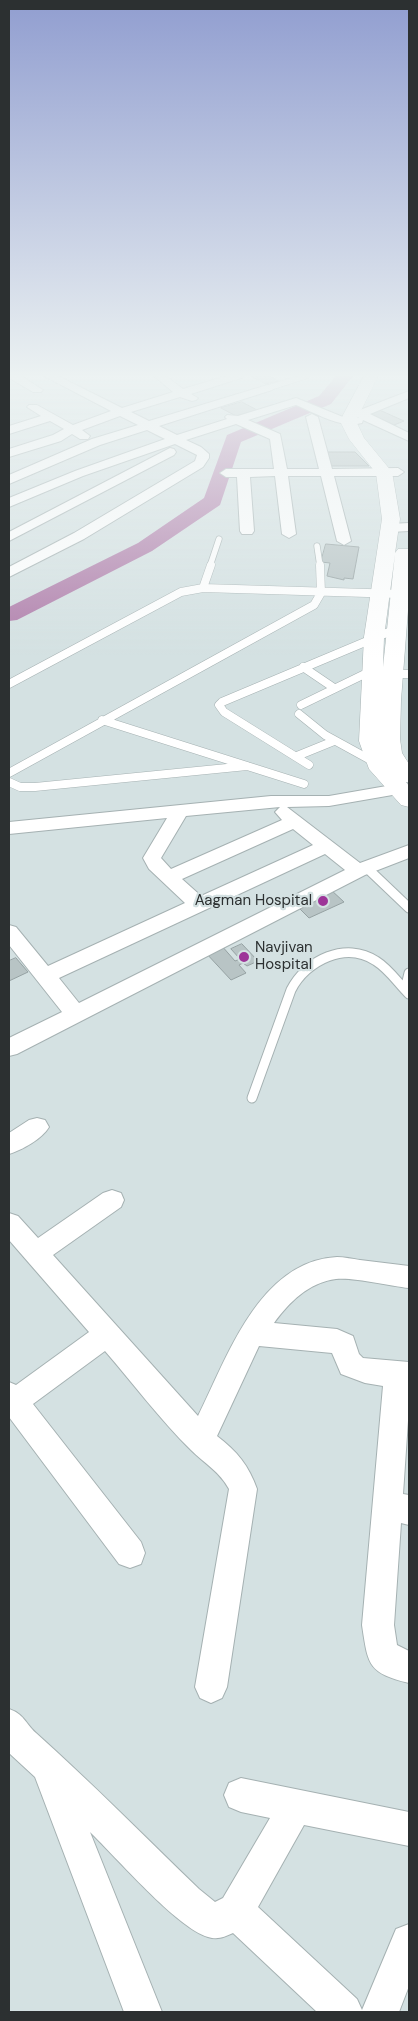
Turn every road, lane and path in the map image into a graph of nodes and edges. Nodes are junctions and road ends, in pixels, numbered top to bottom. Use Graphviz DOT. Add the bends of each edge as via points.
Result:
graph roads {
  1 [pos="17,470"];
  2 [pos="29,470"];
  3 [pos="86,470"];
  4 [pos="129,470"];
  5 [pos="188,470"];
  6 [pos="281,472"];
  7 [pos="325,472"];
  8 [pos="391,472"];
  9 [pos="23,473"];
  10 [pos="226,473"];
  11 [pos="243,473"];
  12 [pos="9,480"];
  13 [pos="50,484"];
  14 [pos="84,497"];
  15 [pos="9,503"];
  16 [pos="9,507"];
  17 [pos="41,520"];
  18 [pos="402,528"];
  19 [pos="247,531"];
  20 [pos="289,534"];
  21 [pos="9,537"];
  22 [pos="219,539"];
  23 [pos="344,541"];
  24 [pos="317,546"];
  25 [pos="406,554"];
  26 [pos="9,573"];
  27 [pos="203,588"];
  28 [pos="322,592"];
  29 [pos="380,594"];
  30 [pos="402,602"];
  31 [pos="400,636"];
  32 [pos="374,637"];
  33 [pos="304,667"];
  34 [pos="392,673"];
  35 [pos="9,684"];
  36 [pos="334,688"];
  37 [pos="102,720"];
  38 [pos="334,741"];
  39 [pos="296,756"];
  40 [pos="403,762"];
  41 [pos="378,764"];
  42 [pos="309,765"];
  43 [pos="247,766"];
  44 [pos="9,773"];
  45 [pos="9,782"];
  46 [pos="304,784"];
  47 [pos="405,789"];
  48 [pos="271,802"];
  49 [pos="180,811"];
  50 [pos="295,821"];
  51 [pos="9,828"];
  52 [pos="326,846"];
  53 [pos="409,850"];
  54 [pos="362,870"];
  55 [pos="169,877"];
  56 [pos="198,905"];
  57 [pos="409,908"];
  58 [pos="9,932"];
  59 [pos="16,953"];
  60 [pos="409,973"];
  61 [pos="45,976"];
  62 [pos="407,992"];
  63 [pos="76,1014"];
  64 [pos="9,1048"];
  65 [pos="252,1098"];
  66 [pos="37,1127"];
  67 [pos="9,1145"];
  68 [pos="112,1200"];
  69 [pos="9,1222"];
  70 [pos="36,1253"];
  71 [pos="409,1277"];
  72 [pos="252,1333"];
  73 [pos="107,1334"];
  74 [pos="403,1374"];
  75 [pos="11,1399"];
  76 [pos="201,1440"];
  77 [pos="398,1508"];
  78 [pos="130,1553"];
  79 [pos="409,1667"];
  80 [pos="211,1687"];
  81 [pos="9,1725"];
  82 [pos="48,1766"];
  83 [pos="241,1795"];
  84 [pos="296,1806"];
  85 [pos="409,1829"];
  86 [pos="236,1911"];
  87 [pos="409,1942"];
  88 [pos="143,2012"];
  89 [pos="344,2012"];
  90 [pos="380,2012"];
  1 -- 9 [label="street"];
  2 -- 9 [label="street"];
  3 -- 13 [label="street"];
  4 -- 14 [label="street"];
  5 -- 26 [label="street" via="79,536"];
  6 -- 7 [label="street"];
  6 -- 11 [label="street"];
  6 -- 20 [label="street"];
  7 -- 8 [label="street"];
  7 -- 23 [label="street"];
  8 -- 18 [label="main road" via="389,497"];
  9 -- 12 [label="street"];
  9 -- 13 [label="street"];
  10 -- 11 [label="street"];
  11 -- 19 [label="street"];
  13 -- 14 [label="street"];
  13 -- 15 [label="street"];
  14 -- 17 [label="street"];
  16 -- 17 [label="street"];
  17 -- 21 [label="street"];
  18 -- 25 [label="main road"];
  18 -- 29 [label="main road"];
  22 -- 27 [label="lane"];
  24 -- 28 [label="lane"];
  25 -- 30 [label="main road"];
  27 -- 28 [label="lane"];
  27 -- 35 [label="lane" via="168,598"];
  28 -- 29 [label="lane"];
  28 -- 37 [label="lane" via="314,605"];
  29 -- 30 [label="lane"];
  29 -- 32 [label="main road"];
  30 -- 31 [label="main road"];
  31 -- 32 [label="lane"];
  31 -- 34 [label="main road"];
  32 -- 33 [label="lane"];
  32 -- 34 [label="main road"];
  33 -- 36 [label="lane"];
  33 -- 39 [label="lane" via="219,705 224,712"];
  34 -- 36 [label="lane"];
  34 -- 40 [label="main road" via="389,740 391,754"];
  34 -- 41 [label="main road" via="370,741"];
  36 -- 38 [label="lane" via="300,709 312,726"];
  37 -- 43 [label="lane"];
  37 -- 44 [label="lane"];
  38 -- 39 [label="lane"];
  38 -- 41 [label="lane"];
  39 -- 42 [label="lane"];
  40 -- 47 [label="main road"];
  41 -- 47 [label="main road"];
  43 -- 45 [label="lane" via="35,787 20,787"];
  43 -- 46 [label="lane"];
  47 -- 48 [label="street" via="329,801"];
  48 -- 49 [label="street"];
  48 -- 50 [label="street"];
  49 -- 51 [label="street"];
  49 -- 55 [label="street" via="152,858"];
  50 -- 52 [label="street"];
  50 -- 55 [label="street"];
  52 -- 54 [label="street"];
  52 -- 56 [label="street"];
  53 -- 54 [label="street"];
  54 -- 57 [label="lane"];
  54 -- 63 [label="street"];
  55 -- 56 [label="street"];
  56 -- 61 [label="street"];
  58 -- 59 [label="street"];
  59 -- 61 [label="street"];
  60 -- 62 [label="lane"];
  61 -- 63 [label="street"];
  62 -- 65 [label="lane" via="377,961 362,953 347,950 317,962 292,988"];
  63 -- 64 [label="street"];
  66 -- 67 [label="street"];
  68 -- 70 [label="street"];
  69 -- 70 [label="street"];
  70 -- 73 [label="street"];
  71 -- 72 [label="street" via="337,1268 315,1273 293,1285 274,1302"];
  72 -- 74 [label="street" via="337,1341 344,1345 352,1368"];
  72 -- 76 [label="street"];
  73 -- 75 [label="street"];
  73 -- 76 [label="street"];
  74 -- 77 [label="street"];
  75 -- 78 [label="street"];
  76 -- 80 [label="street" via="231,1466 240,1477 243,1489"];
  77 -- 79 [label="street" via="378,1625 379,1640 382,1654 392,1662"];
  81 -- 82 [label="street" via="20,1741"];
  82 -- 86 [label="street" via="186,1902 208,1919 220,1921"];
  82 -- 88 [label="street"];
  83 -- 84 [label="street"];
  84 -- 85 [label="street"];
  84 -- 86 [label="street"];
  86 -- 89 [label="street"];
  87 -- 90 [label="street"];
}
